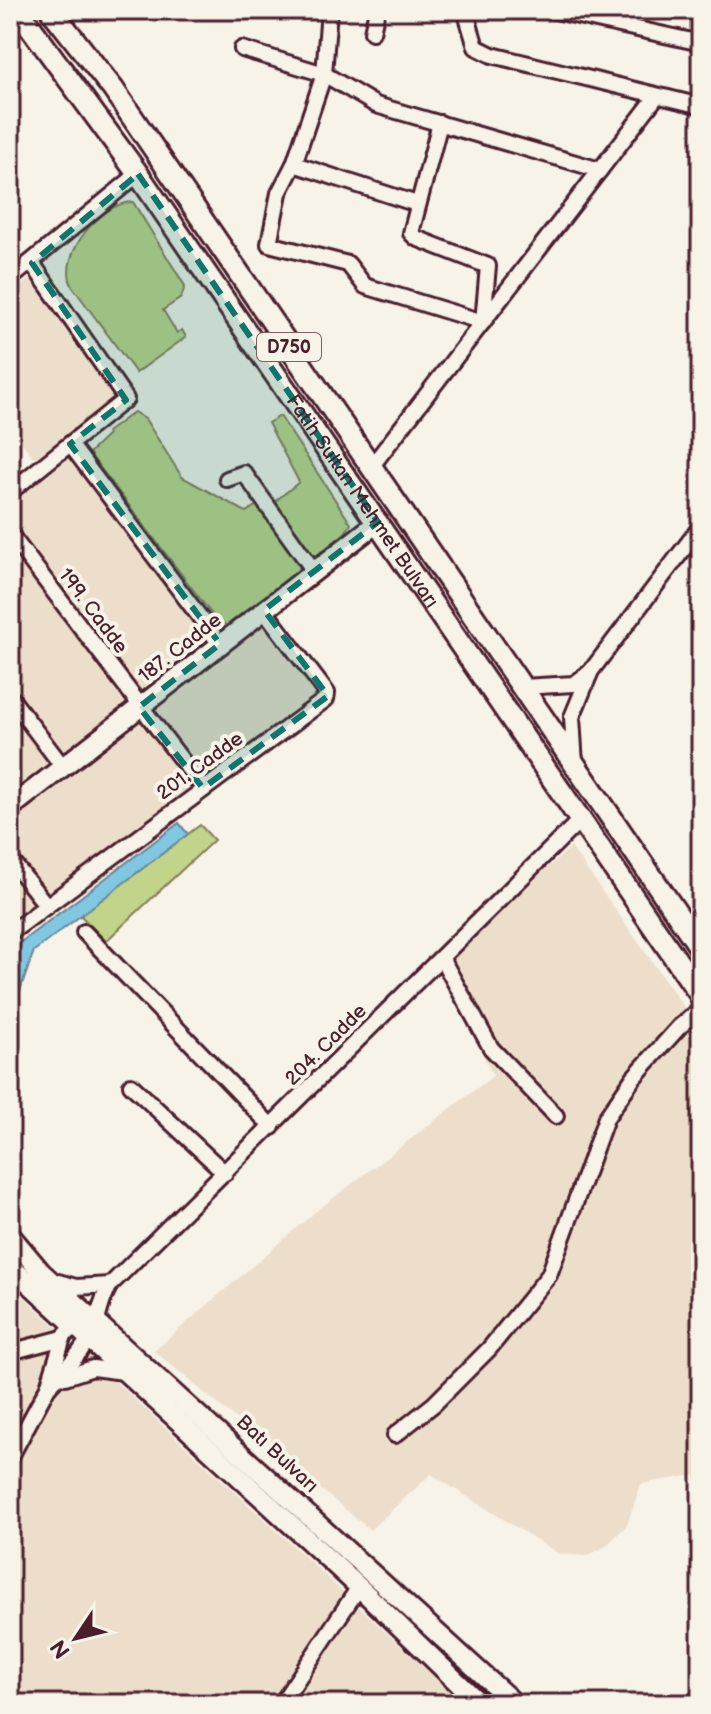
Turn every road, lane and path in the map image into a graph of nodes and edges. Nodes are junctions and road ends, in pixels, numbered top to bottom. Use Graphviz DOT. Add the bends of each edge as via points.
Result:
graph roads {
  1 [pos="51,10"];
  2 [pos="329,10"];
  3 [pos="377,10"];
  4 [pos="465,10"];
  5 [pos="551,10"];
  6 [pos="19,13"];
  7 [pos="372,32"];
  8 [pos="701,43"];
  9 [pos="242,49"];
  10 [pos="324,74"];
  11 [pos="657,96"];
  12 [pos="701,106"];
  13 [pos="440,123"];
  14 [pos="294,164"];
  15 [pos="600,170"];
  16 [pos="138,174"];
  17 [pos="417,204"];
  18 [pos="32,263"];
  19 [pos="10,279"];
  20 [pos="483,322"];
  21 [pos="70,444"];
  22 [pos="371,467"];
  23 [pos="227,479"];
  24 [pos="10,492"];
  25 [pos="378,522"];
  26 [pos="701,526"];
  27 [pos="10,534"];
  28 [pos="314,571"];
  29 [pos="264,610"];
  30 [pos="220,644"];
  31 [pos="591,671"];
  32 [pos="522,687"];
  33 [pos="10,697"];
  34 [pos="139,707"];
  35 [pos="575,765"];
  36 [pos="63,767"];
  37 [pos="203,788"];
  38 [pos="10,808"];
  39 [pos="581,819"];
  40 [pos="10,859"];
  41 [pos="47,906"];
  42 [pos="84,932"];
  43 [pos="10,933"];
  44 [pos="701,949"];
  45 [pos="442,959"];
  46 [pos="701,996"];
  47 [pos="701,1009"];
  48 [pos="131,1085"];
  49 [pos="556,1116"];
  50 [pos="272,1127"];
  51 [pos="225,1173"];
  52 [pos="10,1235"];
  53 [pos="10,1266"];
  54 [pos="51,1281"];
  55 [pos="110,1285"];
  56 [pos="80,1327"];
  57 [pos="10,1352"];
  58 [pos="124,1372"];
  59 [pos="59,1375"];
  60 [pos="48,1387"];
  61 [pos="395,1435"];
  62 [pos="10,1458"];
  63 [pos="359,1587"];
  64 [pos="281,1704"];
  65 [pos="480,1704"];
  66 [pos="515,1704"];
  1 -- 22 [label="highway, Fatih Sultan Mehmet Bulvarı / D750" via="113,89"];
  2 -- 10 [label="street"];
  3 -- 7 [label="street"];
  4 -- 11 [label="street" via="476,47 492,55"];
  5 -- 8 [label="street"];
  6 -- 16 [label="highway, Fatih Sultan Mehmet Bulvarı / D750"];
  9 -- 10 [label="street"];
  10 -- 13 [label="street" via="376,105"];
  10 -- 14 [label="street"];
  11 -- 12 [label="street"];
  11 -- 15 [label="street"];
  13 -- 15 [label="street"];
  13 -- 17 [label="street"];
  14 -- 17 [label="street"];
  14 -- 20 [label="street" via="279,193 269,244 348,264 365,286"];
  15 -- 20 [label="street"];
  16 -- 18 [label="street"];
  16 -- 25 [label="highway, Fatih Sultan Mehmet Bulvarı / D750"];
  17 -- 20 [label="street" via="411,225 416,238 488,266"];
  18 -- 19 [label="street"];
  18 -- 21 [label="street" via="126,399"];
  20 -- 22 [label="street"];
  21 -- 24 [label="street"];
  21 -- 30 [label="street"];
  22 -- 32 [label="highway, Fatih Sultan Mehmet Bulvarı / D750"];
  23 -- 28 [label="street" via="244,473"];
  25 -- 28 [label="main road, 187. Cadde"];
  25 -- 39 [label="highway, Fatih Sultan Mehmet Bulvarı / D750"];
  26 -- 31 [label="street"];
  27 -- 34 [label="street, 199. Cadde"];
  28 -- 29 [label="main road, 187. Cadde"];
  29 -- 30 [label="main road, 187. Cadde"];
  29 -- 37 [label="street, 201. Cadde" via="328,696"];
  30 -- 34 [label="main road, 187. Cadde"];
  31 -- 32 [label="street" via="574,684"];
  31 -- 35 [label="street" via="572,717"];
  32 -- 35 [label="highway, Fatih Sultan Mehmet Bulvarı / D750"];
  33 -- 36 [label="street"];
  34 -- 36 [label="main road, 187. Cadde"];
  34 -- 37 [label="street, 199. Cadde"];
  35 -- 44 [label="highway, Fatih Sultan Mehmet Bulvarı / D750"];
  36 -- 38 [label="main road, 187. Cadde"];
  37 -- 41 [label="street, 201. Cadde"];
  39 -- 45 [label="street, 204. Cadde"];
  39 -- 46 [label="highway, Fatih Sultan Mehmet Bulvarı / D750"];
  40 -- 41 [label="street"];
  41 -- 43 [label="street, 201. Cadde"];
  42 -- 50 [label="street"];
  45 -- 49 [label="street" via="491,1048"];
  45 -- 50 [label="street, 204. Cadde"];
  47 -- 61 [label="street" via="634,1077 606,1118 549,1275 489,1349"];
  48 -- 51 [label="street"];
  50 -- 51 [label="street, 204. Cadde"];
  51 -- 55 [label="street, 204. Cadde"];
  52 -- 54 [label="main road, Batı Bulvarı"];
  53 -- 56 [label="main road, Batı Bulvarı"];
  54 -- 55 [label="street" via="76,1287"];
  54 -- 56 [label="main road, Batı Bulvarı"];
  55 -- 56 [label="street, 204. Cadde"];
  56 -- 57 [label="street"];
  56 -- 58 [label="main road, Batı Bulvarı"];
  56 -- 59 [label="street, 204. Cadde"];
  56 -- 60 [label="street, 204. Cadde"];
  56 -- 66 [label="main road, Batı Bulvarı"];
  58 -- 59 [label="street" via="93,1368"];
  58 -- 63 [label="main road, Batı Bulvarı"];
  59 -- 60 [label="street, 204. Cadde"];
  60 -- 62 [label="street, 204. Cadde"];
  63 -- 64 [label="street"];
  63 -- 65 [label="main road, Batı Bulvarı"];
}
